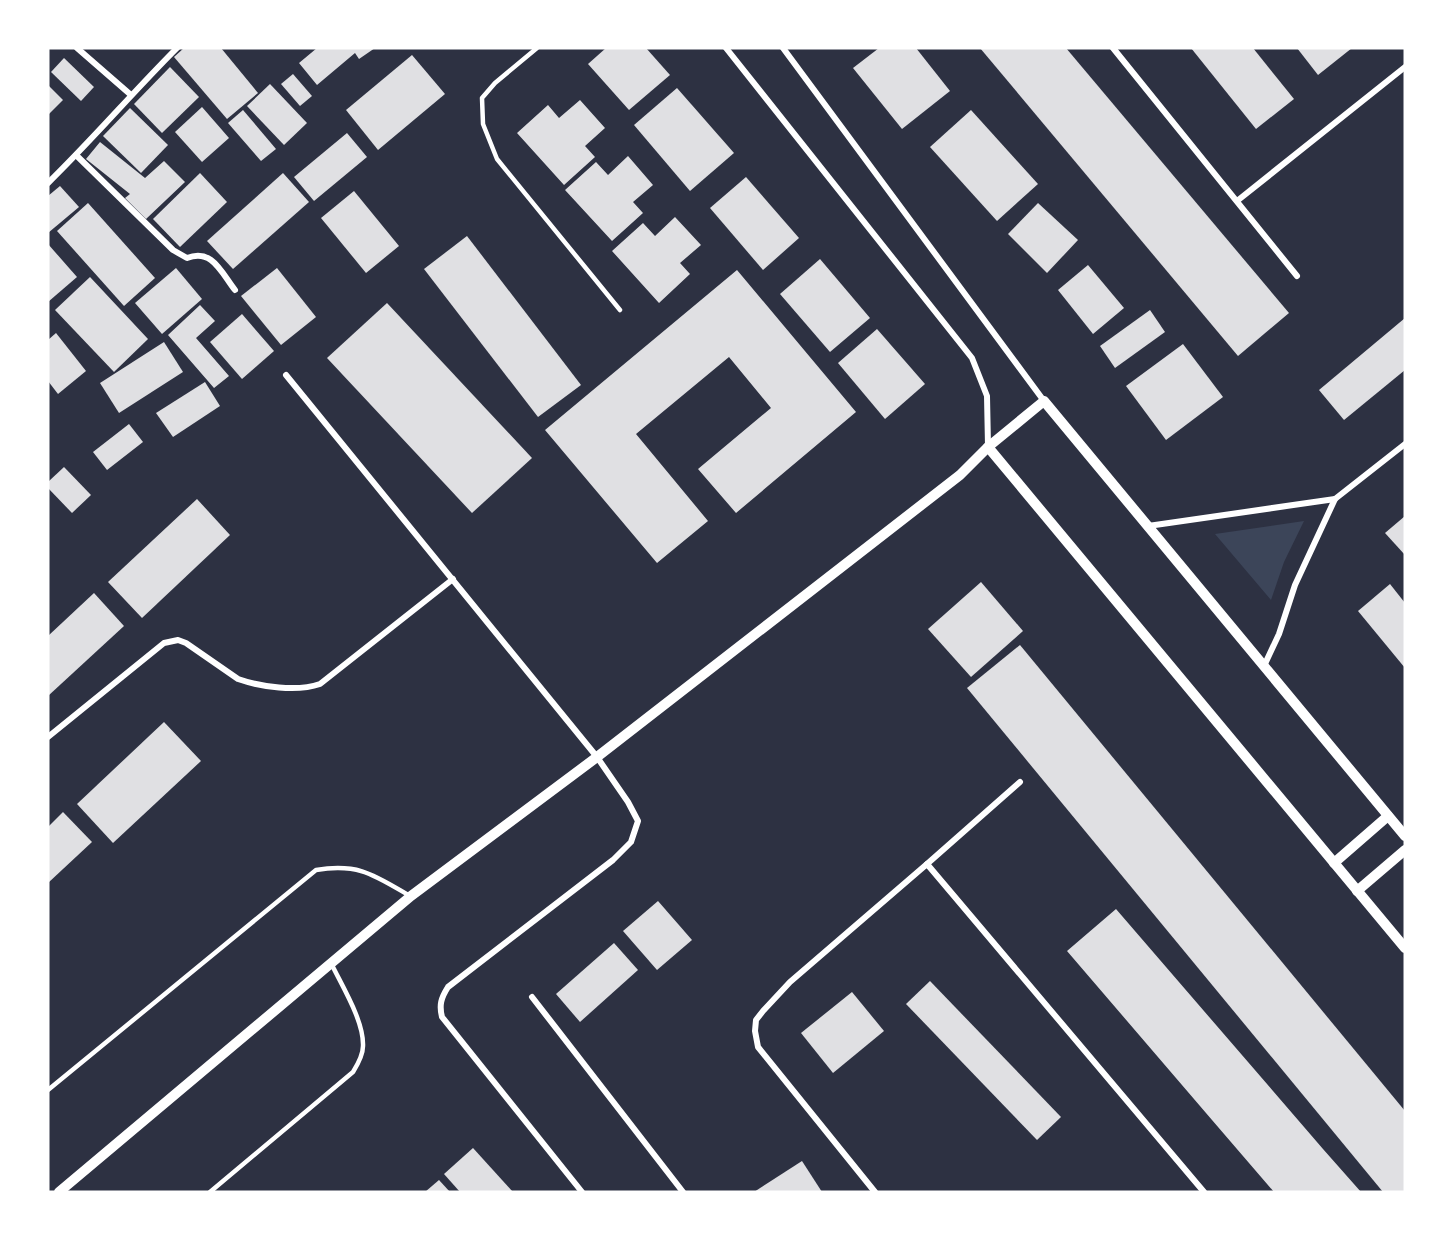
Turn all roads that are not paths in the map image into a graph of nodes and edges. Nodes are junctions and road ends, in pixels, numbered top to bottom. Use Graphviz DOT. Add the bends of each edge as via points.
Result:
graph roads {
  1 [pos="77,48"];
  2 [pos="177,48"];
  3 [pos="537,48"];
  4 [pos="726,48"];
  5 [pos="783,48"];
  6 [pos="1113,48"];
  7 [pos="1405,67"];
  8 [pos="131,95"];
  9 [pos="76,155"];
  10 [pos="48,183"];
  11 [pos="1237,201"];
  12 [pos="1297,276"];
  13 [pos="235,290"];
  14 [pos="620,310"];
  15 [pos="286,375"];
  16 [pos="1044,401"];
  17 [pos="1405,444"];
  18 [pos="988,447"];
  19 [pos="1335,499"];
  20 [pos="1148,526"];
  21 [pos="453,579"];
  22 [pos="1264,666"];
  23 [pos="48,737"];
  24 [pos="597,758"];
  25 [pos="1020,782"];
  26 [pos="1388,816"];
  27 [pos="1405,836"];
  28 [pos="1405,850"];
  29 [pos="1334,863"];
  30 [pos="927,864"];
  31 [pos="1357,891"];
  32 [pos="411,896"];
  33 [pos="1405,948"];
  34 [pos="331,963"];
  35 [pos="532,997"];
  36 [pos="48,1090"];
  37 [pos="58,1192"];
  38 [pos="210,1192"];
  39 [pos="582,1192"];
  40 [pos="683,1192"];
  41 [pos="874,1192"];
  42 [pos="1204,1192"];
  1 -- 8 [label="street"];
  2 -- 8 [label="street"];
  3 -- 14 [label="lane" via="482,98 483,123 498,159"];
  4 -- 18 [label="street" via="972,358 987,396"];
  5 -- 16 [label="street"];
  6 -- 11 [label="street"];
  7 -- 11 [label="street"];
  8 -- 9 [label="street"];
  9 -- 10 [label="street"];
  9 -- 13 [label="street" via="173,250 187,258 197,254 208,256"];
  11 -- 12 [label="street"];
  15 -- 21 [label="street"];
  16 -- 18 [label="street"];
  16 -- 20 [label="street"];
  17 -- 19 [label="street"];
  18 -- 24 [label="street" via="960,475"];
  18 -- 29 [label="street"];
  19 -- 20 [label="street"];
  19 -- 22 [label="street" via="1295,585"];
  20 -- 22 [label="street"];
  21 -- 23 [label="street" via="320,684 302,689 247,682 186,643 171,641"];
  21 -- 24 [label="street"];
  22 -- 26 [label="street"];
  24 -- 32 [label="street"];
  24 -- 39 [label="street" via="638,821 631,842 448,987 440,1007 442,1017"];
  25 -- 30 [label="street"];
  26 -- 27 [label="street"];
  26 -- 29 [label="street"];
  28 -- 31 [label="street"];
  29 -- 31 [label="street"];
  30 -- 41 [label="street" via="790,982 756,1020 758,1047"];
  30 -- 42 [label="street"];
  31 -- 33 [label="street"];
  32 -- 34 [label="street"];
  32 -- 36 [label="lane" via="355,868 316,870"];
  34 -- 37 [label="street"];
  34 -- 38 [label="lane" via="360,1026 363,1046 359,1062 353,1072"];
  35 -- 40 [label="street"];
}
